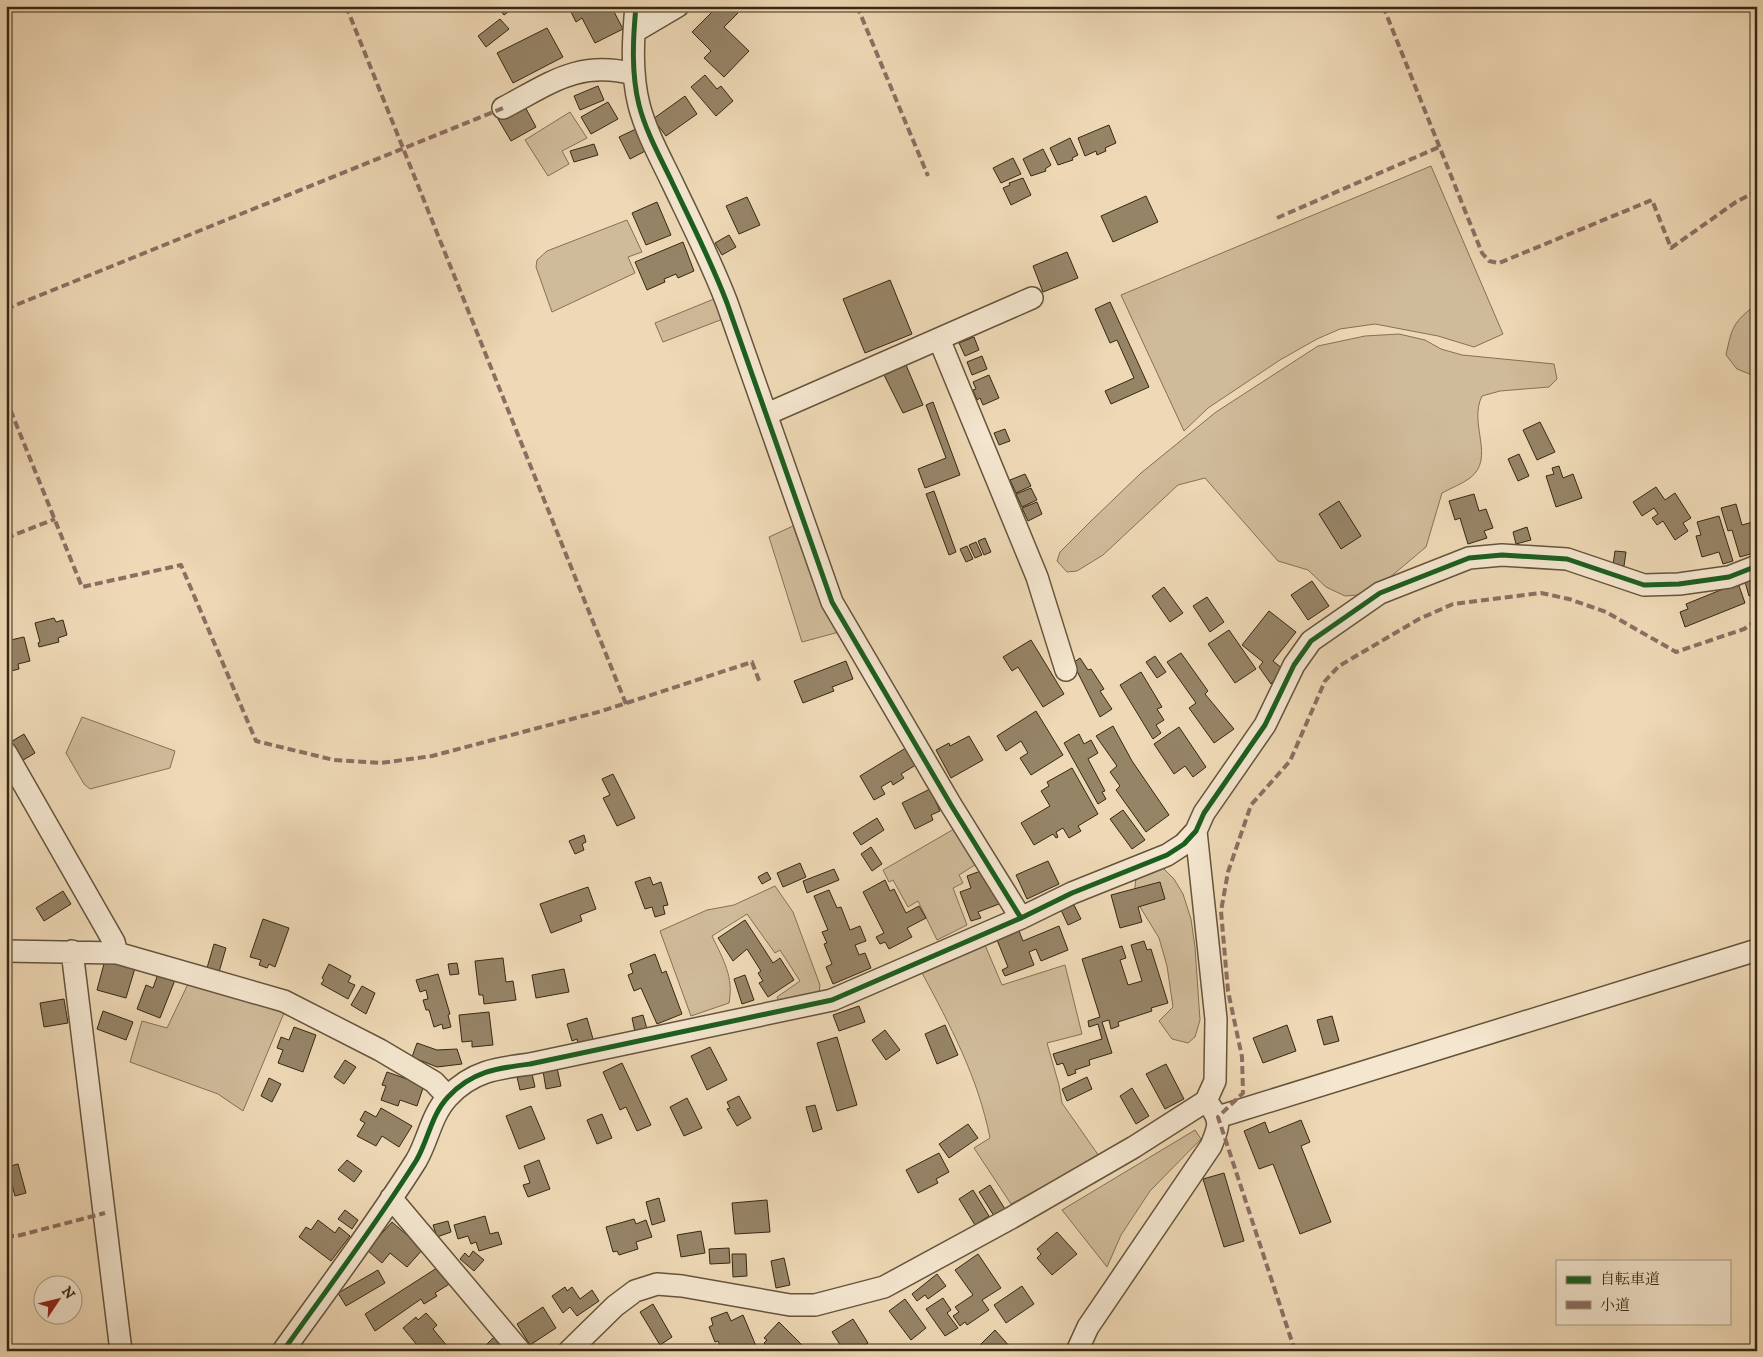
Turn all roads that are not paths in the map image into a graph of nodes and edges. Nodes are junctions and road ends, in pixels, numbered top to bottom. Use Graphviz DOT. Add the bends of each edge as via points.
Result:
graph roads {
  1 [pos="636,6"];
  2 [pos="678,6"];
  3 [pos="634,32"];
  4 [pos="634,74"];
  5 [pos="503,108"];
  6 [pos="1032,298"];
  7 [pos="939,338"];
  8 [pos="767,414"];
  9 [pos="1757,566"];
  10 [pos="1066,670"];
  11 [pos="6,753"];
  12 [pos="1196,831"];
  13 [pos="1021,918"];
  14 [pos="1757,950"];
  15 [pos="6,951"];
  16 [pos="72,951"];
  17 [pos="117,953"];
  18 [pos="448,1097"];
  19 [pos="1212,1109"];
  20 [pos="391,1198"];
  21 [pos="121,1351"];
  22 [pos="283,1351"];
  23 [pos="520,1351"];
  24 [pos="569,1351"];
  25 [pos="1077,1351"];
  1 -- 3 [label="street"];
  2 -- 3 [label="street"];
  3 -- 4 [label="street"];
  4 -- 5 [label="street" via="614,69 583,70"];
  4 -- 8 [label="street" via="639,104 651,138 713,265"];
  6 -- 7 [label="street"];
  7 -- 8 [label="street"];
  7 -- 10 [label="street" via="1037,577"];
  8 -- 13 [label="street" via="832,602"];
  9 -- 12 [label="street" via="1729,577 1644,585 1567,559 1502,555 1469,558 1380,594 1311,640 1294,665 1265,726 1204,813"];
  11 -- 17 [label="street" via="114,942"];
  12 -- 13 [label="street" via="1167,855 1072,893"];
  12 -- 19 [label="street" via="1216,1020"];
  13 -- 18 [label="street" via="832,1000 488,1070 464,1083"];
  14 -- 19 [label="street"];
  15 -- 16 [label="street"];
  16 -- 17 [label="street"];
  16 -- 21 [label="street"];
  17 -- 18 [label="street" via="284,1001 380,1050 434,1082"];
  18 -- 20 [label="street" via="437,1112 417,1159"];
  19 -- 24 [label="street" via="1134,1147 884,1287 815,1304 790,1305 656,1284 635,1291 622,1301"];
  19 -- 25 [label="street" via="1218,1128 1211,1146 1088,1327"];
  20 -- 22 [label="street"];
  20 -- 23 [label="street"];
}
